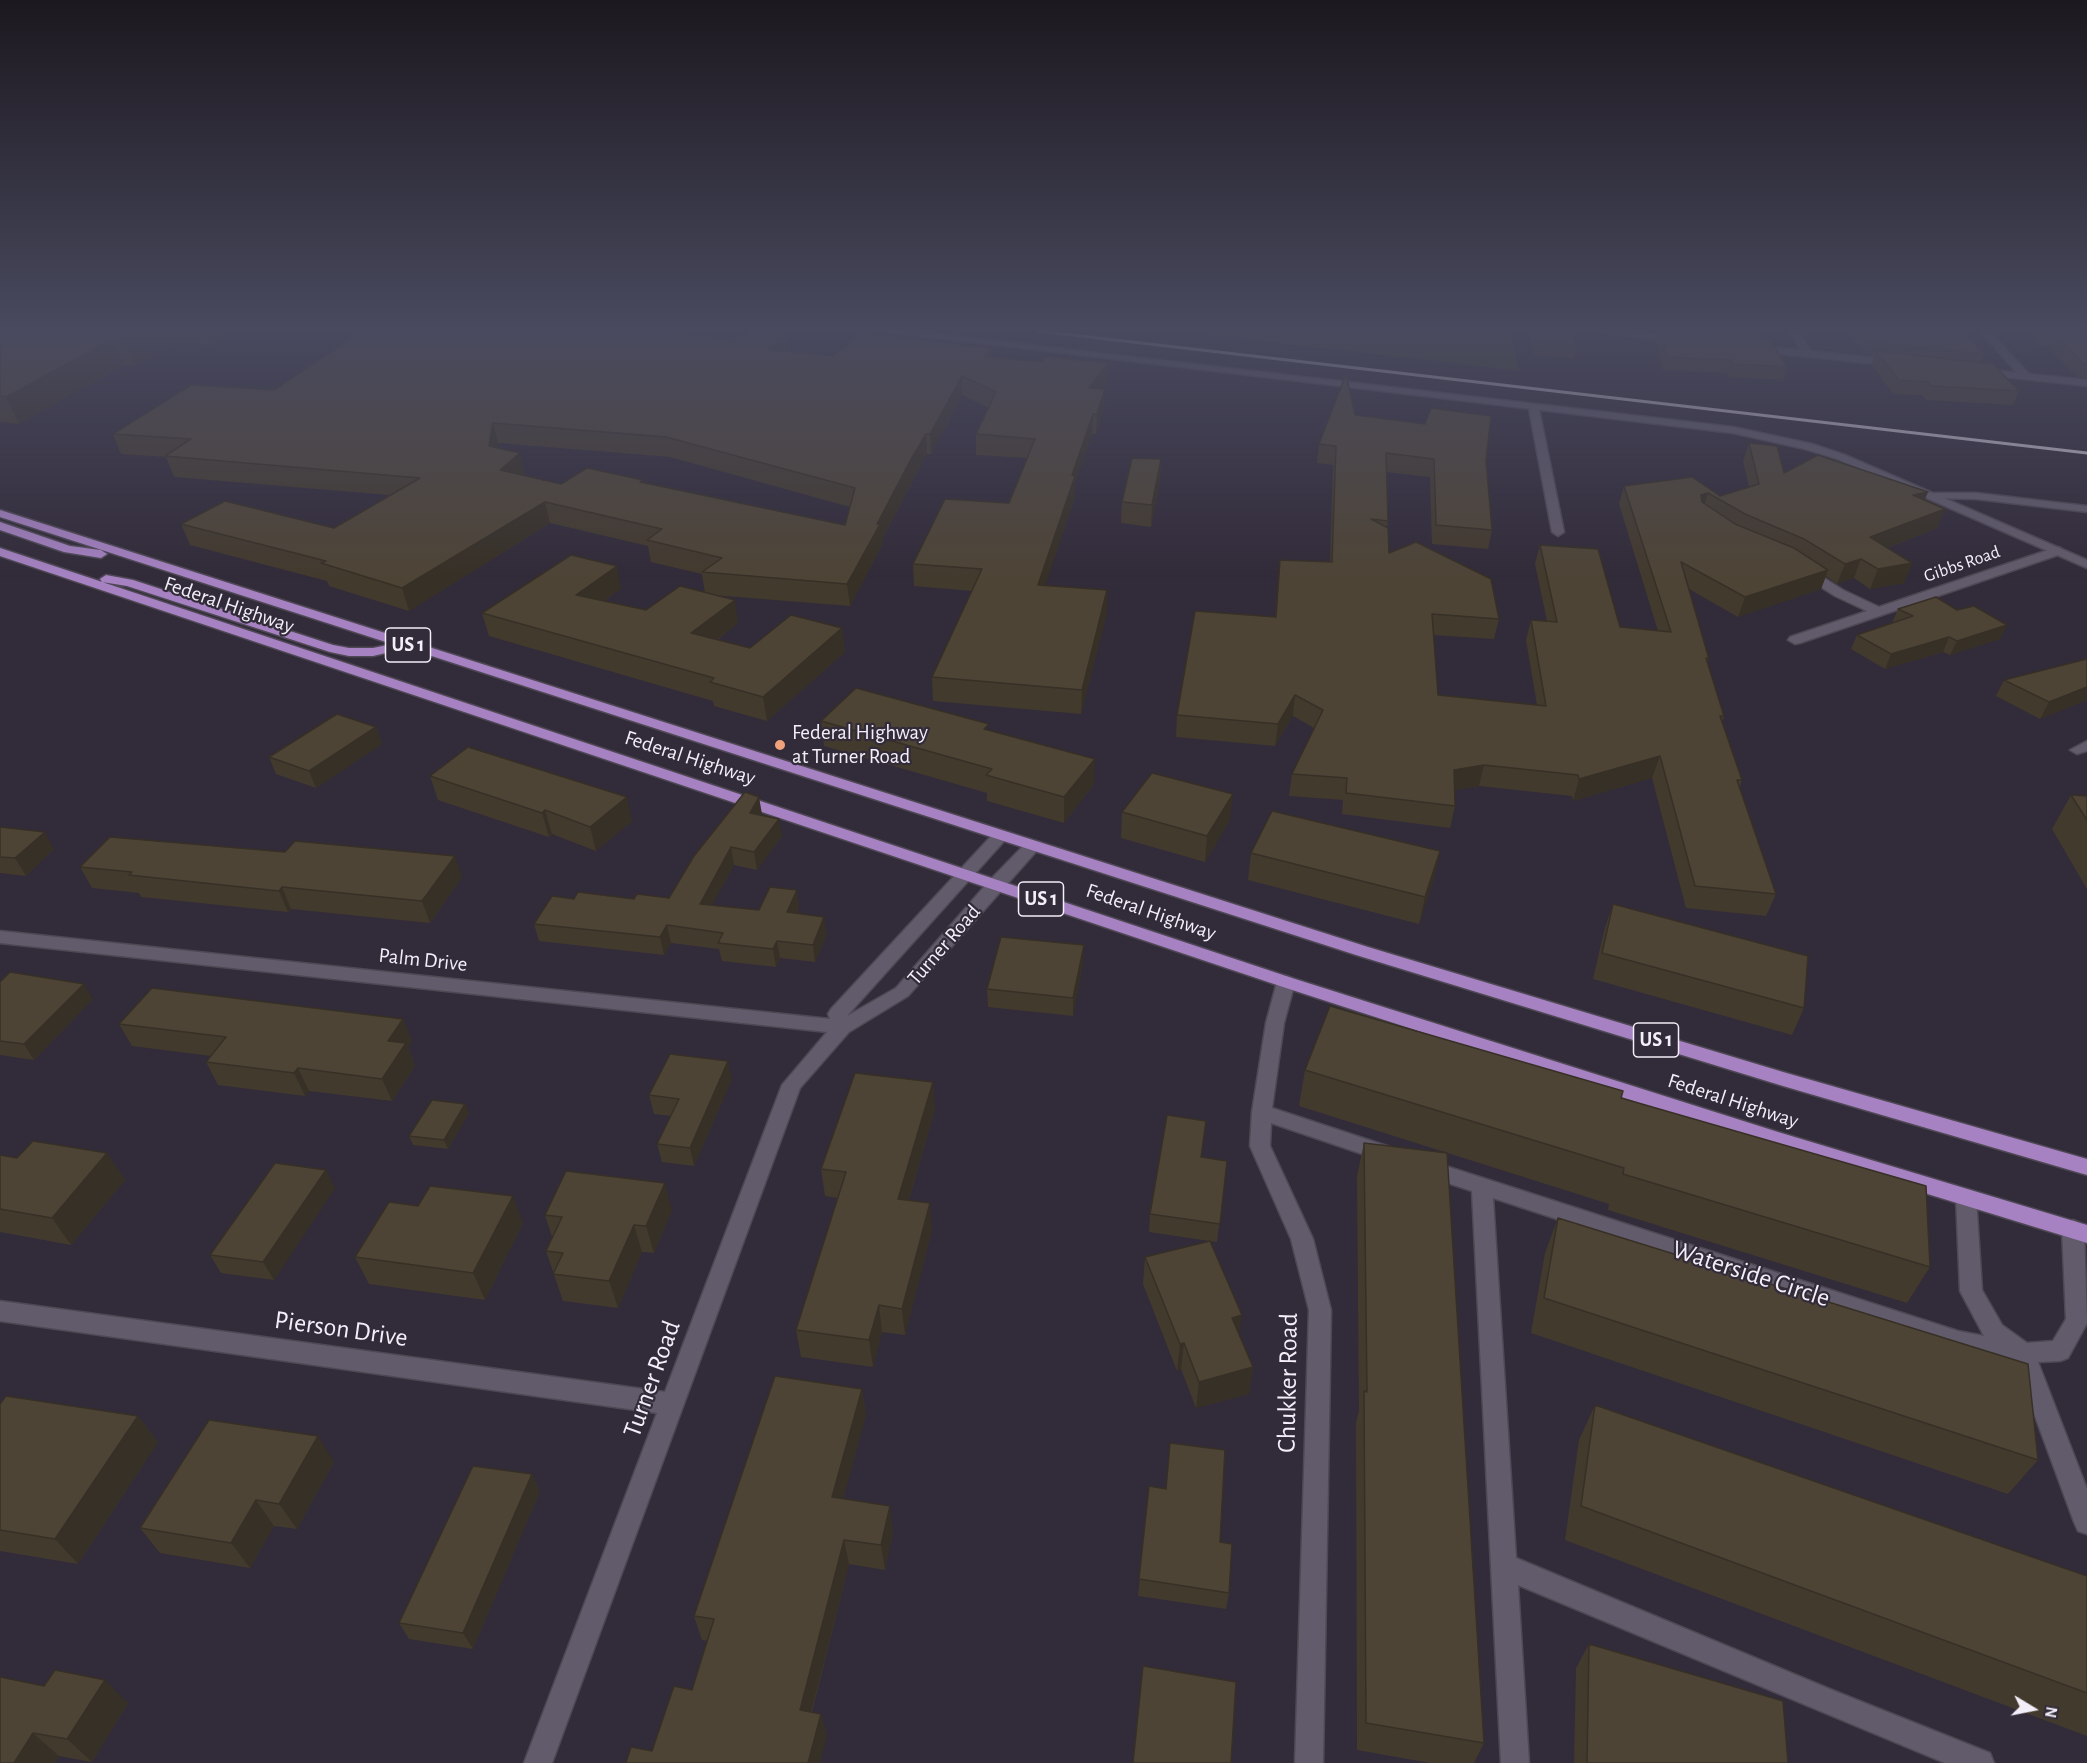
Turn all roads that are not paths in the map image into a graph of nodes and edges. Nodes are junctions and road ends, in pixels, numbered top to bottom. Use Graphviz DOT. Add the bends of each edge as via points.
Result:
graph roads {
  1 [pos="1535,413"];
  2 [pos="1574,413"];
  3 [pos="1934,496"];
  4 [pos="2087,509"];
  5 [pos="0,513"];
  6 [pos="0,526"];
  7 [pos="1558,532"];
  8 [pos="2057,551"];
  9 [pos="0,552"];
  10 [pos="126,554"];
  11 [pos="1792,563"];
  12 [pos="2087,564"];
  13 [pos="81,579"];
  14 [pos="1879,612"];
  15 [pos="1795,640"];
  16 [pos="407,644"];
  17 [pos="1000,836"];
  18 [pos="1033,846"];
  19 [pos="965,873"];
  20 [pos="996,884"];
  21 [pos="1,939"];
  22 [pos="1286,982"];
  23 [pos="842,1028"];
  24 [pos="1262,1112"];
  25 [pos="2087,1167"];
  26 [pos="1482,1187"];
  27 [pos="1966,1197"];
  28 [pos="2080,1232"];
  29 [pos="0,1311"];
  30 [pos="2023,1353"];
  31 [pos="673,1404"];
  32 [pos="2087,1522"];
  33 [pos="1504,1566"];
  34 [pos="1969,1761"];
  35 [pos="538,1763"];
  36 [pos="1309,1763"];
  37 [pos="1515,1763"];
  1 -- 7 [label="street"];
  2 -- 3 [label="street" via="1733,430 1791,442 1841,457"];
  3 -- 4 [label="street" via="1976,496"];
  3 -- 8 [label="street"];
  5 -- 10 [label="main road, Federal Highway / US 1"];
  6 -- 10 [label="main road" via="90,554"];
  8 -- 12 [label="street"];
  8 -- 14 [label="street, Gibbs Road"];
  9 -- 13 [label="main road, Federal Highway / US 1"];
  10 -- 16 [label="main road, Federal Highway / US 1"];
  11 -- 14 [label="street" via="1839,593"];
  13 -- 16 [label="main road" via="129,583 350,652 373,652"];
  13 -- 19 [label="main road, Federal Highway / US 1"];
  14 -- 15 [label="street, Gibbs Road"];
  16 -- 17 [label="main road, Federal Highway / US 1"];
  17 -- 18 [label="main road, Federal Highway / US 1"];
  17 -- 19 [label="street, Turner Road"];
  18 -- 20 [label="street, Turner Road"];
  18 -- 25 [label="main road, Federal Highway / US 1" via="1558,1011"];
  19 -- 20 [label="main road, Federal Highway / US 1"];
  19 -- 23 [label="street, Turner Road" via="837,1014"];
  20 -- 22 [label="main road, Federal Highway / US 1"];
  20 -- 23 [label="street, Turner Road" via="902,992"];
  21 -- 23 [label="street, Palm Drive"];
  22 -- 24 [label="street, Chukker Road" via="1275,1023"];
  22 -- 27 [label="main road, Federal Highway / US 1"];
  23 -- 31 [label="street, Turner Road" via="792,1085"];
  24 -- 26 [label="street, Waterside Circle"];
  24 -- 36 [label="street, Chukker Road" via="1260,1146 1302,1239 1320,1310"];
  26 -- 30 [label="street, Waterside Circle" via="1958,1341"];
  26 -- 33 [label="street"];
  27 -- 28 [label="main road, Federal Highway / US 1"];
  27 -- 30 [label="street" via="1971,1291 1994,1332"];
  28 -- 30 [label="street, Waterside Circle" via="2077,1320 2060,1352"];
  29 -- 31 [label="street, Pierson Drive"];
  30 -- 32 [label="street"];
  31 -- 35 [label="street, Turner Road"];
  33 -- 34 [label="street"];
  33 -- 37 [label="street"];
}
